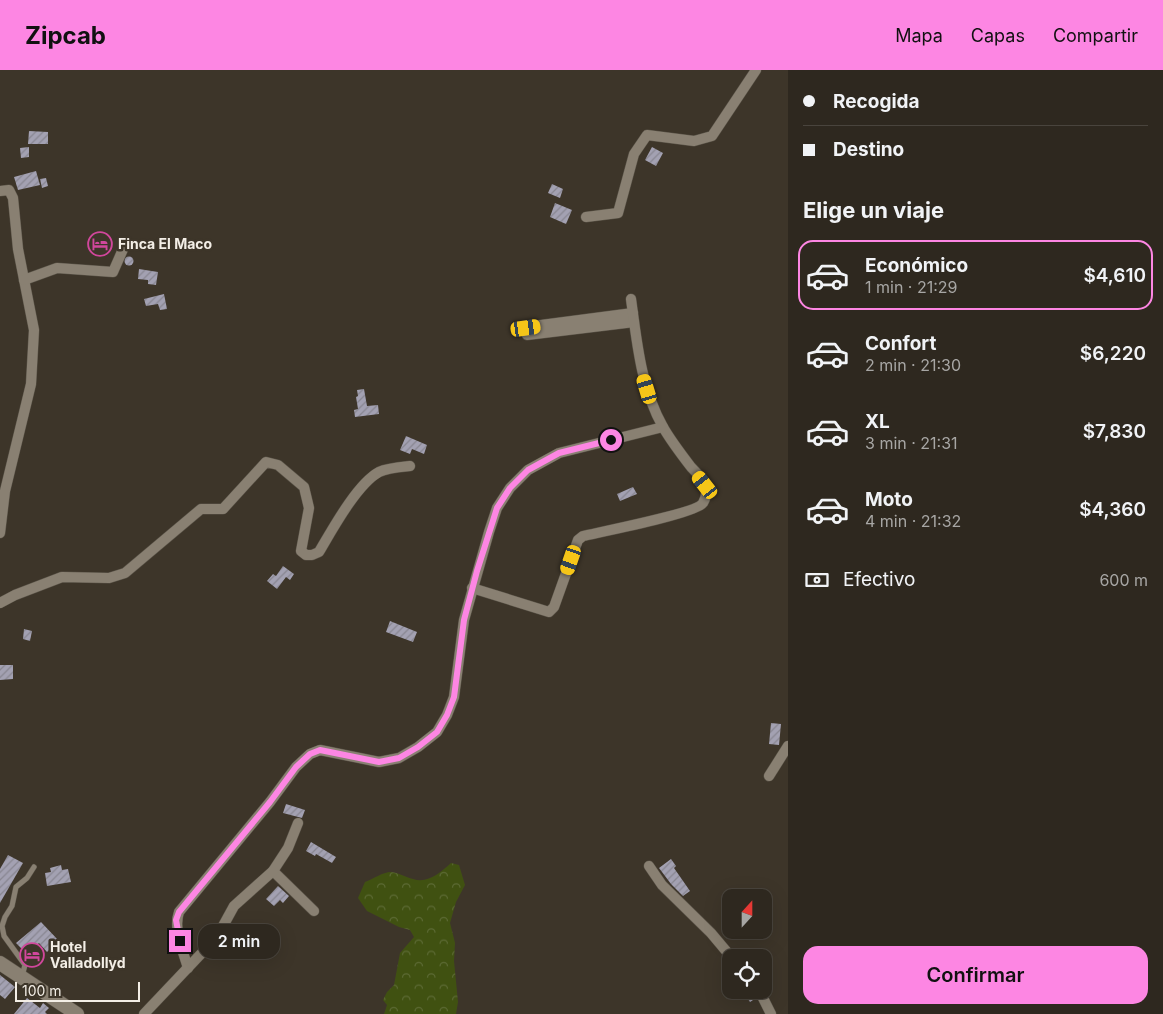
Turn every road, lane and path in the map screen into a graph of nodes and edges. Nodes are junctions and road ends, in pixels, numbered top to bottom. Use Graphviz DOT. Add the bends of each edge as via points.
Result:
graph roads {
  1 [pos="756,70"];
  2 [pos="0,191"];
  3 [pos="586,218"];
  4 [pos="124,247"];
  5 [pos="24,280"];
  6 [pos="631,299"];
  7 [pos="634,317"];
  8 [pos="663,427"];
  9 [pos="410,466"];
  10 [pos="0,532"];
  11 [pos="472,588"];
  12 [pos="0,603"];
  13 [pos="788,746"];
  14 [pos="769,776"];
  15 [pos="298,823"];
  16 [pos="650,866"];
  17 [pos="34,867"];
  18 [pos="273,870"];
  19 [pos="314,912"];
  20 [pos="724,949"];
  21 [pos="0,964"];
  22 [pos="188,968"];
  23 [pos="21,976"];
  24 [pos="764,999"];
  25 [pos="77,1014"];
  26 [pos="144,1014"];
  27 [pos="771,1014"];
  1 -- 3 [label="street" via="712,136 694,141 647,135 634,154 618,213"];
  2 -- 5 [label="street" via="9,190 13,198"];
  4 -- 5 [label="street" via="113,272 57,268"];
  5 -- 10 [label="street" via="34,330 31,384 5,491"];
  6 -- 7 [label="street"];
  7 -- 7 [label="street" via="526,328 525,331 527,335"];
  7 -- 8 [label="street" via="642,376"];
  8 -- 11 [label="street" via="559,453 528,470 510,488 497,508"];
  8 -- 11 [label="street" via="705,485 702,505 583,536 578,540 554,607 549,612"];
  9 -- 12 [label="street" via="380,471 369,480 319,552 312,555 301,551 309,508 304,487 278,465 266,462 223,509 201,509 125,573 109,578 62,578"];
  11 -- 22 [label="street" via="464,620 454,697 437,732 399,758 379,762 320,750 310,754 296,767 179,912 177,927"];
  13 -- 14 [label="street"];
  15 -- 18 [label="street" via="288,848"];
  16 -- 20 [label="street" via="662,885"];
  17 -- 23 [label="lane" via="16,888 2,926 4,936 25,965"];
  18 -- 19 [label="street"];
  18 -- 22 [label="street" via="234,906 217,937"];
  21 -- 23 [label="main road"];
  22 -- 26 [label="street"];
  23 -- 25 [label="main road"];
  24 -- 27 [label="street"];
}
